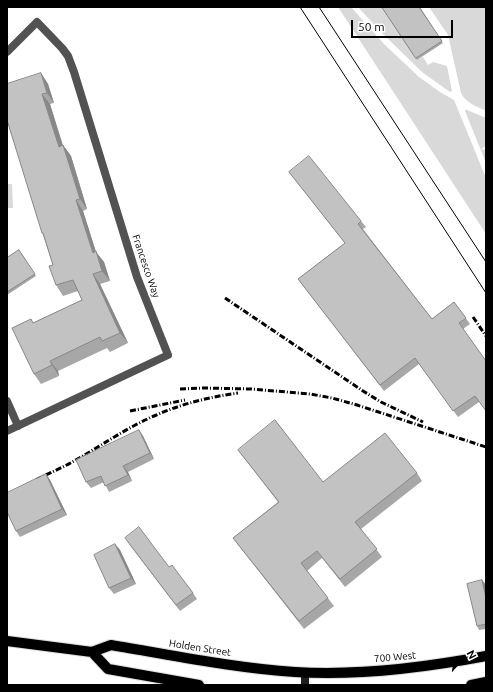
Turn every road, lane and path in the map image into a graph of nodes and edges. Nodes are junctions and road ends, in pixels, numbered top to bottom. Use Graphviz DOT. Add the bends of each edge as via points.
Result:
graph roads {
  1 [pos="7,52"];
  2 [pos="7,401"];
  3 [pos="18,426"];
  4 [pos="7,431"];
  5 [pos="7,641"];
  6 [pos="92,652"];
  7 [pos="486,656"];
  8 [pos="305,672"];
  9 [pos="486,682"];
  10 [pos="199,685"];
  11 [pos="305,685"];
  12 [pos="471,685"];
  1 -- 3 [label="street, Francesco Way" via="37,22 68,56 137,277 168,355"];
  2 -- 3 [label="street"];
  3 -- 4 [label="street, Francesco Way"];
  5 -- 6 [label="main road, Holden Street"];
  6 -- 8 [label="main road, Holden Street" via="111,645 249,668"];
  6 -- 10 [label="main road" via="108,669"];
  7 -- 8 [label="main road, 700 West" via="396,670"];
  8 -- 11 [label="street"];
  9 -- 12 [label="main road"];
}
